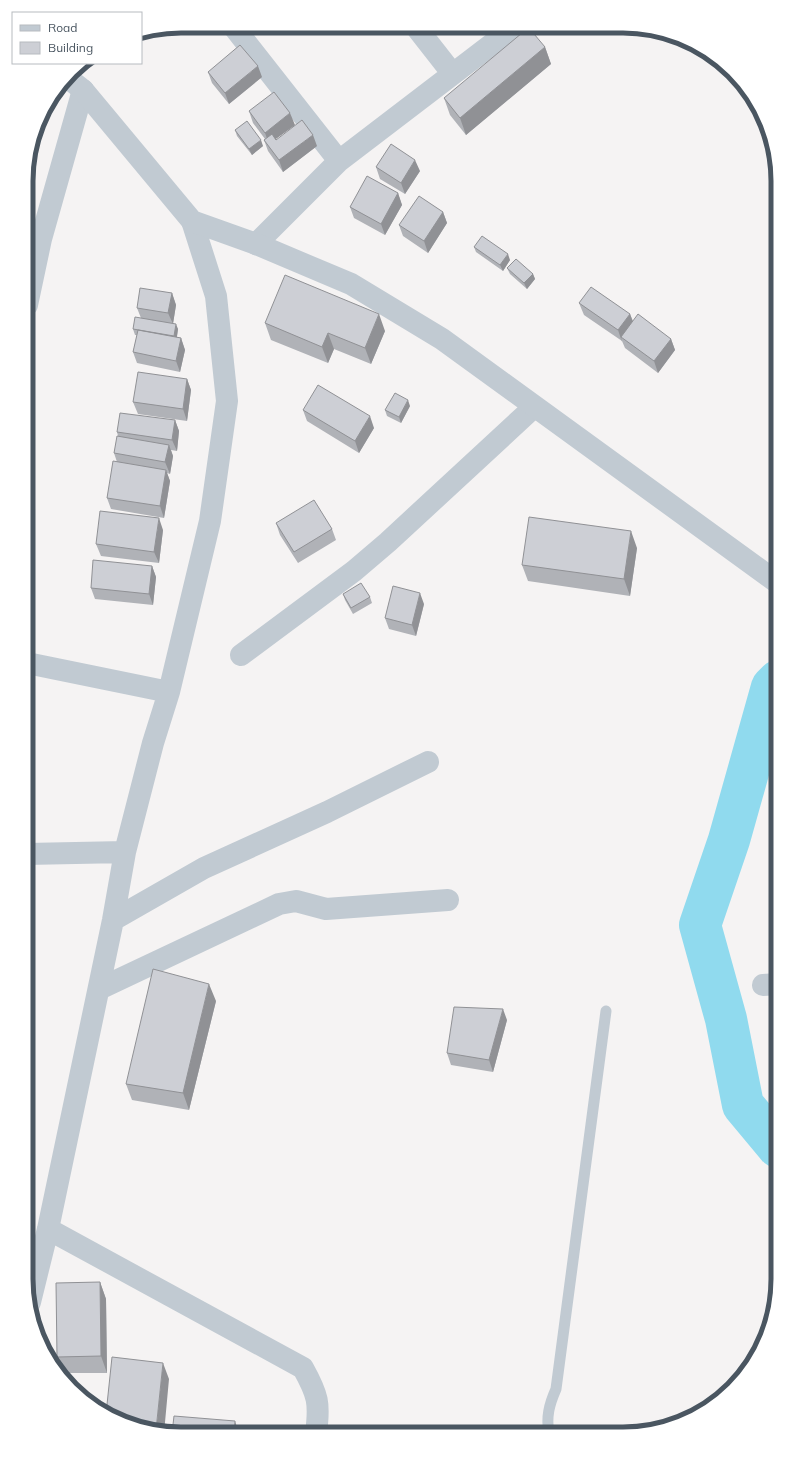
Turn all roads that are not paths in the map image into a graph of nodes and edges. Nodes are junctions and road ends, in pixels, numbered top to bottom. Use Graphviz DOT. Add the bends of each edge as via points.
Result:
graph roads {
  1 [pos="238,33"];
  2 [pos="420,33"];
  3 [pos="506,33"];
  4 [pos="452,73"];
  5 [pos="76,84"];
  6 [pos="339,161"];
  7 [pos="192,221"];
  8 [pos="256,244"];
  9 [pos="33,277"];
  10 [pos="534,407"];
  11 [pos="771,578"];
  12 [pos="241,655"];
  13 [pos="33,664"];
  14 [pos="169,692"];
  15 [pos="428,762"];
  16 [pos="125,852"];
  17 [pos="33,854"];
  18 [pos="448,900"];
  19 [pos="113,920"];
  20 [pos="99,989"];
  21 [pos="606,1011"];
  22 [pos="48,1229"];
  23 [pos="33,1290"];
  24 [pos="317,1427"];
  25 [pos="548,1427"];
  1 -- 6 [label="street"];
  2 -- 4 [label="street"];
  3 -- 4 [label="street"];
  4 -- 6 [label="street"];
  5 -- 7 [label="street"];
  5 -- 9 [label="street"];
  6 -- 8 [label="street"];
  7 -- 8 [label="street"];
  7 -- 14 [label="street" via="216,296 227,401 210,521"];
  8 -- 10 [label="street" via="351,284 442,339"];
  10 -- 11 [label="street"];
  10 -- 12 [label="street" via="354,571"];
  13 -- 14 [label="street"];
  14 -- 16 [label="street"];
  15 -- 19 [label="street" via="204,868"];
  16 -- 17 [label="street"];
  16 -- 19 [label="street"];
  18 -- 20 [label="street" via="326,908 296,901 279,904"];
  19 -- 20 [label="street"];
  20 -- 22 [label="street"];
  21 -- 25 [label="lane" via="556,1389 550,1404"];
  22 -- 23 [label="street"];
  22 -- 24 [label="street" via="303,1368 315,1389 319,1408"];
}
